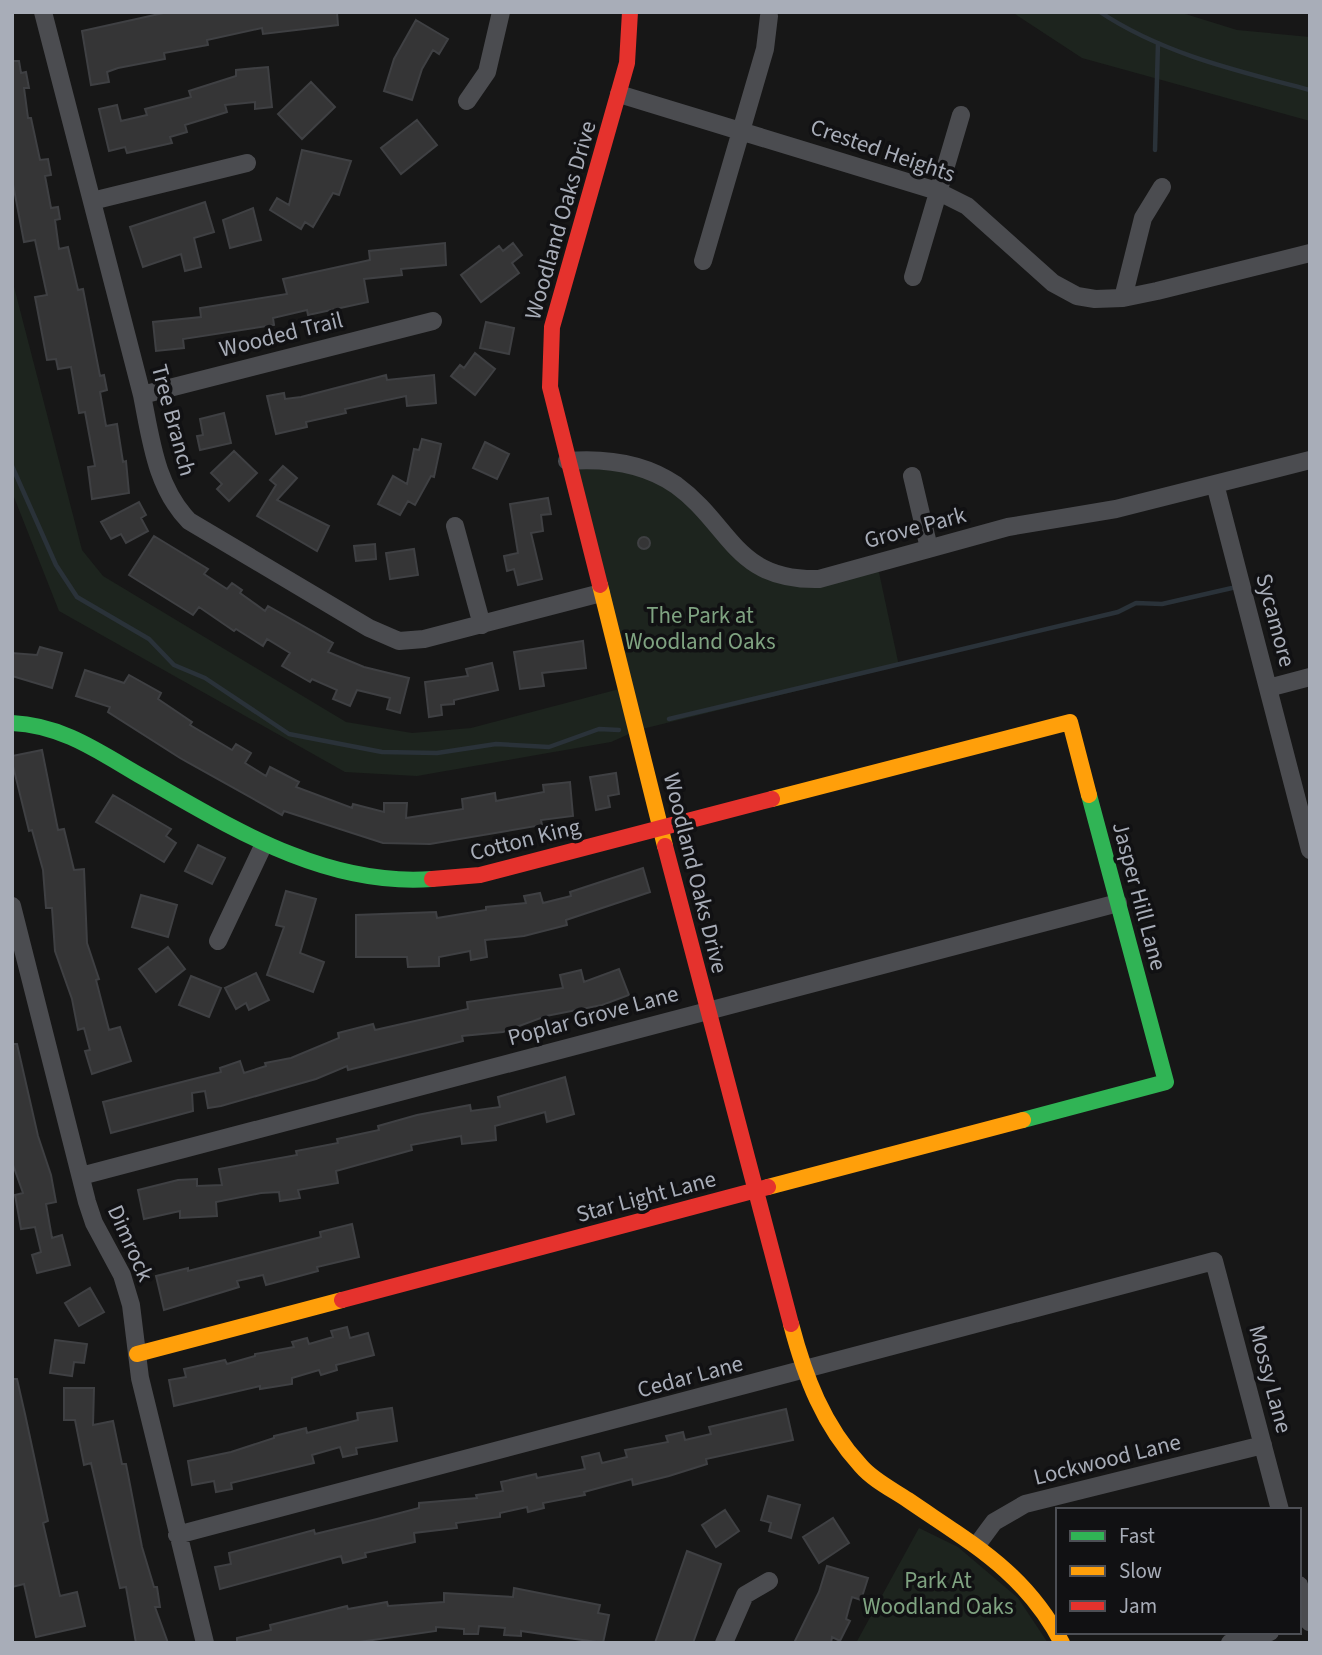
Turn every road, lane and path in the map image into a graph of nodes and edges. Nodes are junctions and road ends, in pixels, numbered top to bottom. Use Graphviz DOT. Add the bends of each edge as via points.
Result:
graph roads {
  1 [pos="43,12"];
  2 [pos="501,12"];
  3 [pos="631,12"];
  4 [pos="769,16"];
  5 [pos="619,94"];
  6 [pos="467,102"];
  7 [pos="961,115"];
  8 [pos="740,129"];
  9 [pos="247,163"];
  10 [pos="1162,187"];
  11 [pos="937,191"];
  12 [pos="92,201"];
  13 [pos="1310,253"];
  14 [pos="703,261"];
  15 [pos="913,277"];
  16 [pos="1123,298"];
  17 [pos="433,321"];
  18 [pos="142,396"];
  19 [pos="1310,460"];
  20 [pos="567,461"];
  21 [pos="912,476"];
  22 [pos="1215,484"];
  23 [pos="455,526"];
  24 [pos="929,548"];
  25 [pos="601,593"];
  26 [pos="482,625"];
  27 [pos="1310,677"];
  28 [pos="1268,688"];
  29 [pos="1070,722"];
  30 [pos="12,723"];
  31 [pos="661,827"];
  32 [pos="263,846"];
  33 [pos="1310,850"];
  34 [pos="1118,903"];
  35 [pos="12,906"];
  36 [pos="218,941"];
  37 [pos="706,1011"];
  38 [pos="1166,1082"];
  39 [pos="80,1176"];
  40 [pos="754,1191"];
  41 [pos="1214,1261"];
  42 [pos="137,1354"];
  43 [pos="804,1372"];
  44 [pos="1263,1445"];
  45 [pos="1279,1508"];
  46 [pos="177,1535"];
  47 [pos="977,1545"];
  48 [pos="769,1581"];
  49 [pos="1301,1596"];
  50 [pos="1306,1623"];
  51 [pos="1056,1633"];
  52 [pos="1263,1634"];
  53 [pos="205,1643"];
  54 [pos="724,1643"];
  55 [pos="1230,1643"];
  1 -- 12 [label="street, Tree Branch"];
  2 -- 6 [label="street" via="487,72"];
  3 -- 5 [label="street, Woodland Oaks Drive"];
  4 -- 8 [label="street" via="765,49"];
  5 -- 8 [label="street, Crested Heights"];
  5 -- 20 [label="street, Woodland Oaks Drive" via="552,327 550,387"];
  7 -- 11 [label="street"];
  8 -- 11 [label="street, Crested Heights"];
  8 -- 14 [label="street"];
  9 -- 12 [label="street"];
  10 -- 16 [label="street" via="1143,218"];
  11 -- 15 [label="street"];
  11 -- 16 [label="street, Crested Heights" via="967,206 1052,283 1077,296"];
  12 -- 18 [label="street, Tree Branch"];
  13 -- 16 [label="street, Crested Heights"];
  17 -- 18 [label="street, Wooded Trail"];
  18 -- 26 [label="street, Tree Branch" via="158,469 176,508 189,521 369,628 399,640"];
  19 -- 22 [label="street, Grove Park"];
  20 -- 24 [label="street, Grove Park" via="622,463 654,472 688,495 751,563 775,574 819,579"];
  20 -- 25 [label="street, Woodland Oaks Drive"];
  21 -- 24 [label="street"];
  22 -- 24 [label="street, Grove Park"];
  22 -- 28 [label="street, Sycamore"];
  23 -- 26 [label="street"];
  25 -- 26 [label="street, Tree Branch"];
  25 -- 31 [label="street, Woodland Oaks Drive"];
  27 -- 28 [label="street"];
  28 -- 33 [label="street, Sycamore"];
  29 -- 31 [label="street, Cotton King"];
  29 -- 34 [label="street, Jasper Hill Lane"];
  30 -- 32 [label="street, Cotton King" via="30,722 79,740"];
  31 -- 32 [label="street, Cotton King" via="441,881 357,876 317,867"];
  31 -- 37 [label="street, Woodland Oaks Drive"];
  32 -- 36 [label="street"];
  34 -- 37 [label="street, Poplar Grove Lane"];
  34 -- 38 [label="street, Jasper Hill Lane"];
  35 -- 39 [label="street, Dimrock"];
  37 -- 39 [label="street, Poplar Grove Lane"];
  37 -- 40 [label="street, Woodland Oaks Drive"];
  38 -- 40 [label="street, Star Light Lane"];
  39 -- 42 [label="street, Dimrock" via="94,1223 122,1275"];
  40 -- 42 [label="street, Star Light Lane"];
  40 -- 43 [label="street, Woodland Oaks Drive"];
  41 -- 43 [label="street, Cedar Lane"];
  41 -- 44 [label="street, Mossy Lane"];
  42 -- 46 [label="street, Dimrock"];
  43 -- 46 [label="street, Cedar Lane"];
  43 -- 47 [label="street, Woodland Oaks Drive" via="830,1426 862,1468"];
  44 -- 45 [label="street, Mossy Lane"];
  44 -- 47 [label="street, Lockwood Lane" via="1025,1504 994,1522"];
  46 -- 53 [label="street, Dimrock"];
  47 -- 51 [label="street, Woodland Oaks Drive" via="1033,1596"];
  48 -- 54 [label="street" via="745,1595"];
  49 -- 50 [label="street"];
  52 -- 55 [label="street"];
}
